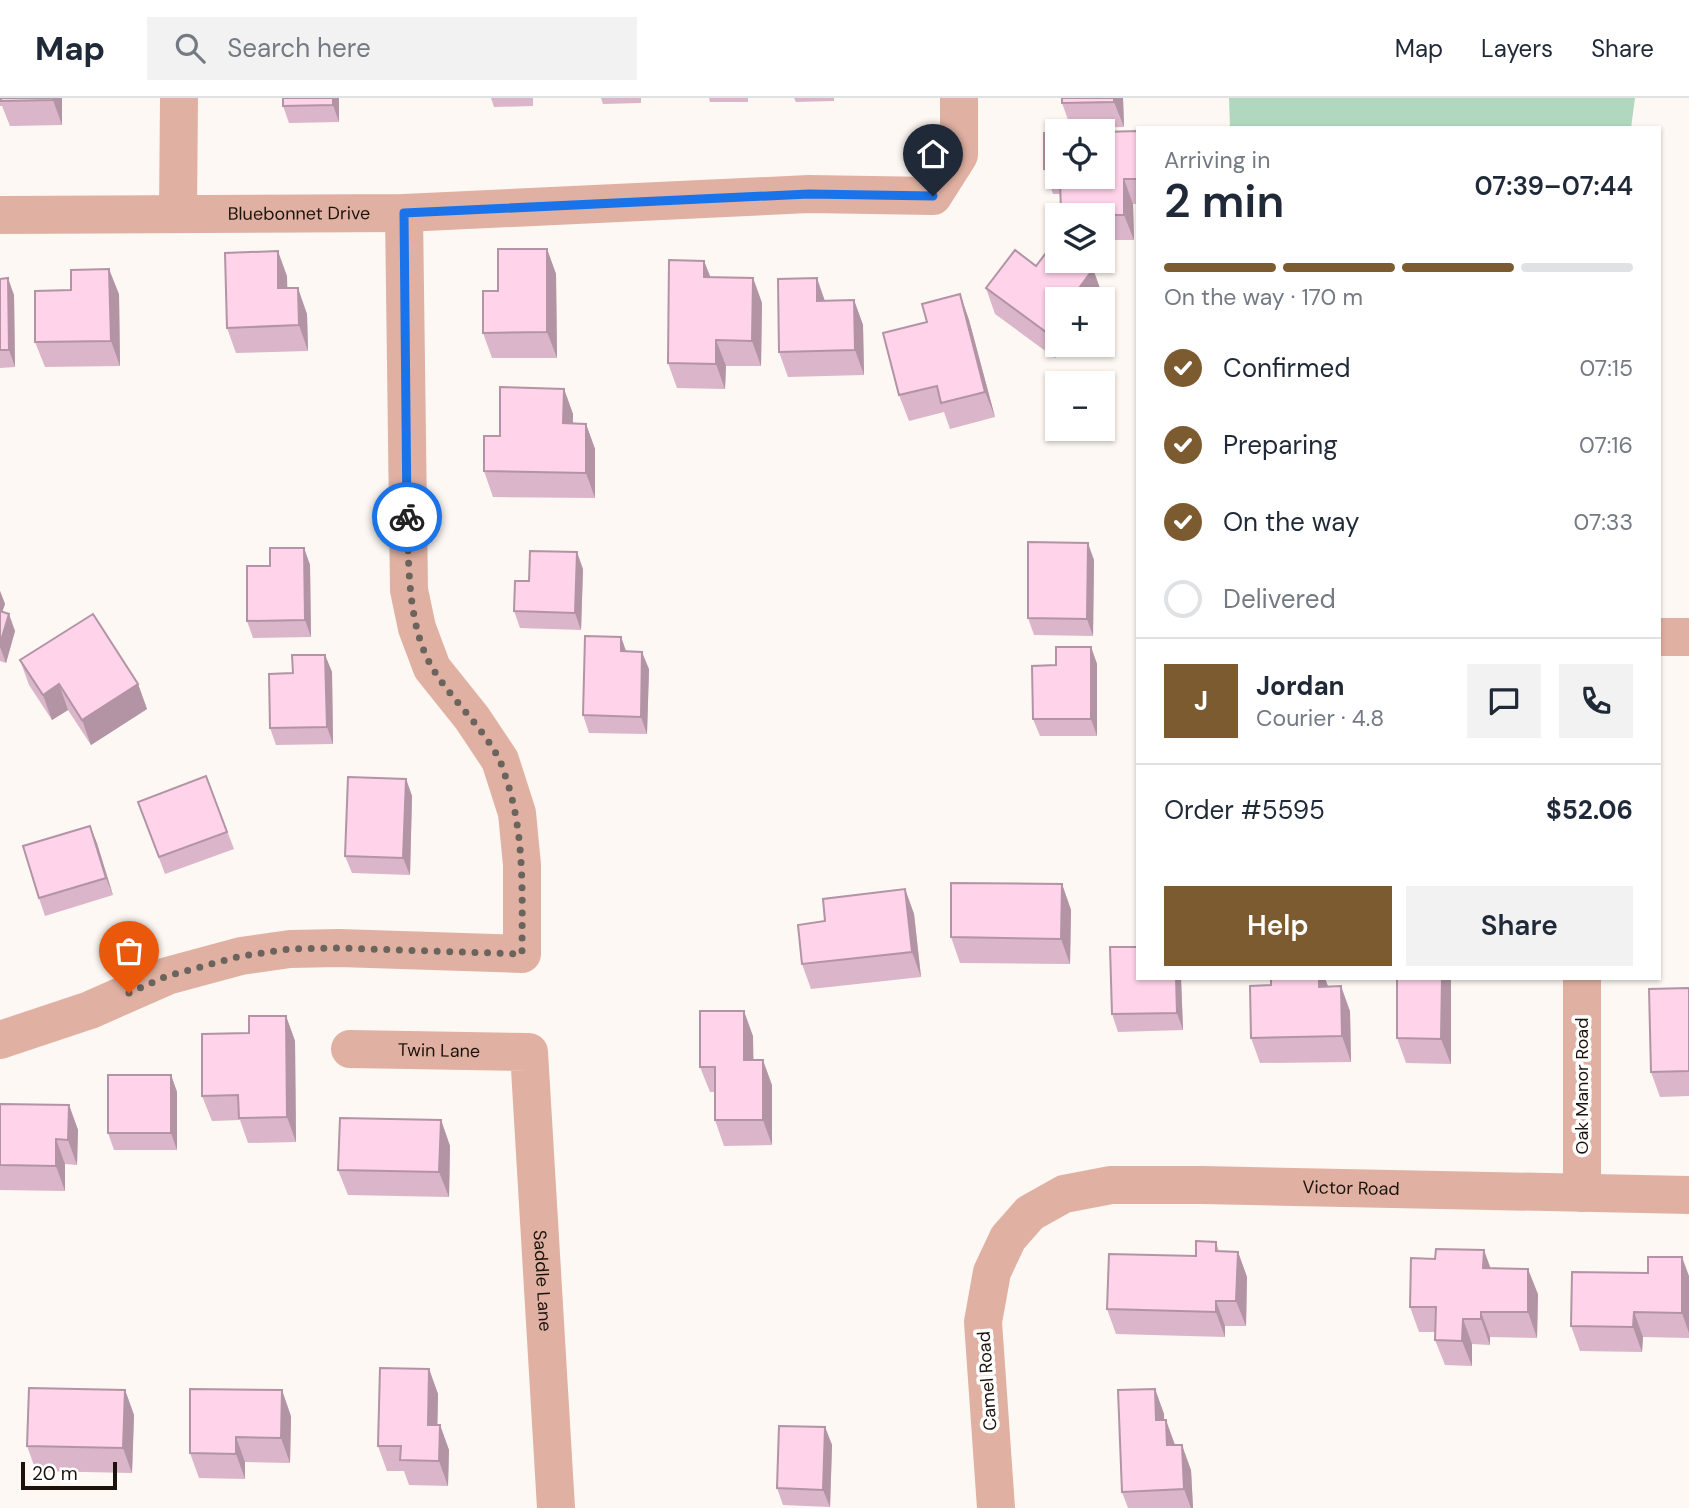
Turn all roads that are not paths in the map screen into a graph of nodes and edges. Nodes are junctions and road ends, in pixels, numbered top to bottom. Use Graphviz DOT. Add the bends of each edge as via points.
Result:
graph roads {
  1 [pos="179,98"];
  2 [pos="959,98"];
  3 [pos="178,213"];
  4 [pos="404,213"];
  5 [pos="0,215"];
  6 [pos="1661,636"];
  7 [pos="1689,637"];
  8 [pos="1582,980"];
  9 [pos="0,1040"];
  10 [pos="350,1049"];
  11 [pos="529,1052"];
  12 [pos="1582,1193"];
  13 [pos="1689,1195"];
  14 [pos="1022,1222"];
  15 [pos="556,1508"];
  16 [pos="996,1508"];
  1 -- 3 [label="street"];
  2 -- 4 [label="street, Bluebonnet Drive" via="959,155 933,196 809,194"];
  3 -- 4 [label="street, Bluebonnet Drive"];
  3 -- 5 [label="street, Bluebonnet Drive"];
  4 -- 9 [label="street" via="409,590 432,668 500,760 513,803 522,865 522,954 339,948 241,956 167,976 90,1010"];
  6 -- 7 [label="street"];
  8 -- 12 [label="street, Oak Manor Road"];
  10 -- 11 [label="street, Twin Lane"];
  11 -- 15 [label="street, Saddle Lane"];
  12 -- 13 [label="street, Victor Road"];
  12 -- 14 [label="street, Victor Road" via="1111,1185 1064,1194"];
  14 -- 16 [label="street, Camel Road" via="1008,1238 992,1272 983,1322"];
}
